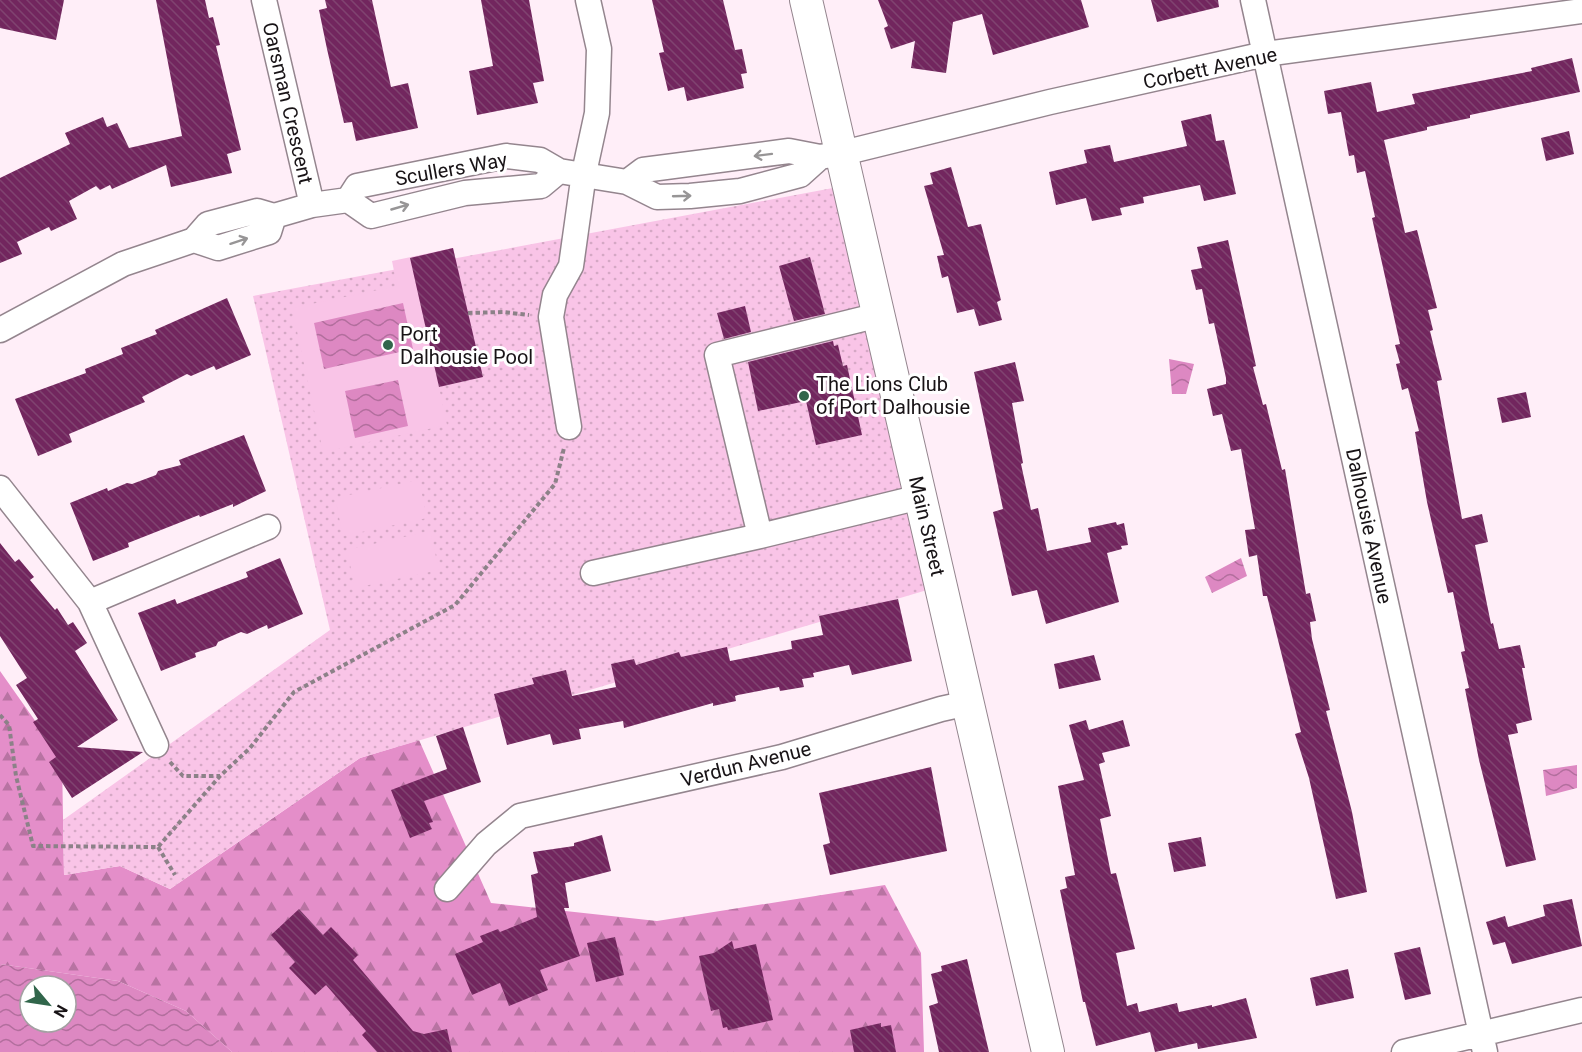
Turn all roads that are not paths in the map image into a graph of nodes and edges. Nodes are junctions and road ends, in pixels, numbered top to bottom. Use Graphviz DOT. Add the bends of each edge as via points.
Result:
graph roads {
  1 [pos="264,0"];
  2 [pos="588,0"];
  3 [pos="806,0"];
  4 [pos="1252,0"];
  5 [pos="1582,11"];
  6 [pos="1265,54"];
  7 [pos="832,155"];
  8 [pos="559,171"];
  9 [pos="584,173"];
  10 [pos="627,182"];
  11 [pos="348,200"];
  12 [pos="312,205"];
  13 [pos="879,315"];
  14 [pos="0,330"];
  15 [pos="569,426"];
  16 [pos="0,489"];
  17 [pos="920,497"];
  18 [pos="268,527"];
  19 [pos="760,536"];
  20 [pos="593,573"];
  21 [pos="90,602"];
  22 [pos="968,703"];
  23 [pos="156,746"];
  24 [pos="447,890"];
  25 [pos="1582,1010"];
  26 [pos="1483,1043"];
  27 [pos="1048,1052"];
  28 [pos="1404,1052"];
  1 -- 12 [label="street, Oarsman Crescent"];
  2 -- 9 [label="street" via="599,49 597,113"];
  3 -- 7 [label="main road, Main Street"];
  4 -- 6 [label="street, Dalhousie Avenue"];
  5 -- 6 [label="street, Corbett Avenue"];
  6 -- 7 [label="street, Corbett Avenue"];
  6 -- 26 [label="street, Dalhousie Avenue"];
  7 -- 10 [label="street, one-way" via="789,151 688,164 643,170"];
  10 -- 7 [label="street, Scullers Way, one-way" via="657,197 740,191 800,175"];
  7 -- 13 [label="main road, Main Street"];
  8 -- 9 [label="street, Scullers Way"];
  11 -- 8 [label="street, Scullers Way, one-way" via="371,216 465,193 542,186"];
  8 -- 11 [label="street, Scullers Way" via="540,159 506,156 357,186"];
  9 -- 10 [label="street, Scullers Way"];
  9 -- 15 [label="street" via="571,266 555,295 551,317"];
  11 -- 12 [label="street, Scullers Way"];
  12 -- 14 [label="street, Scullers Way" via="273,216 257,211 208,224 194,240 123,264"];
  13 -- 17 [label="main road, Main Street"];
  13 -- 19 [label="street" via="717,355"];
  16 -- 21 [label="street"];
  17 -- 19 [label="street"];
  17 -- 22 [label="main road, Main Street"];
  18 -- 21 [label="street"];
  19 -- 20 [label="street"];
  21 -- 23 [label="street"];
  22 -- 24 [label="street, Verdun Avenue" via="782,757 520,816 486,844"];
  22 -- 27 [label="main road, Main Street"];
  25 -- 26 [label="street"];
  26 -- 28 [label="street"];
}
